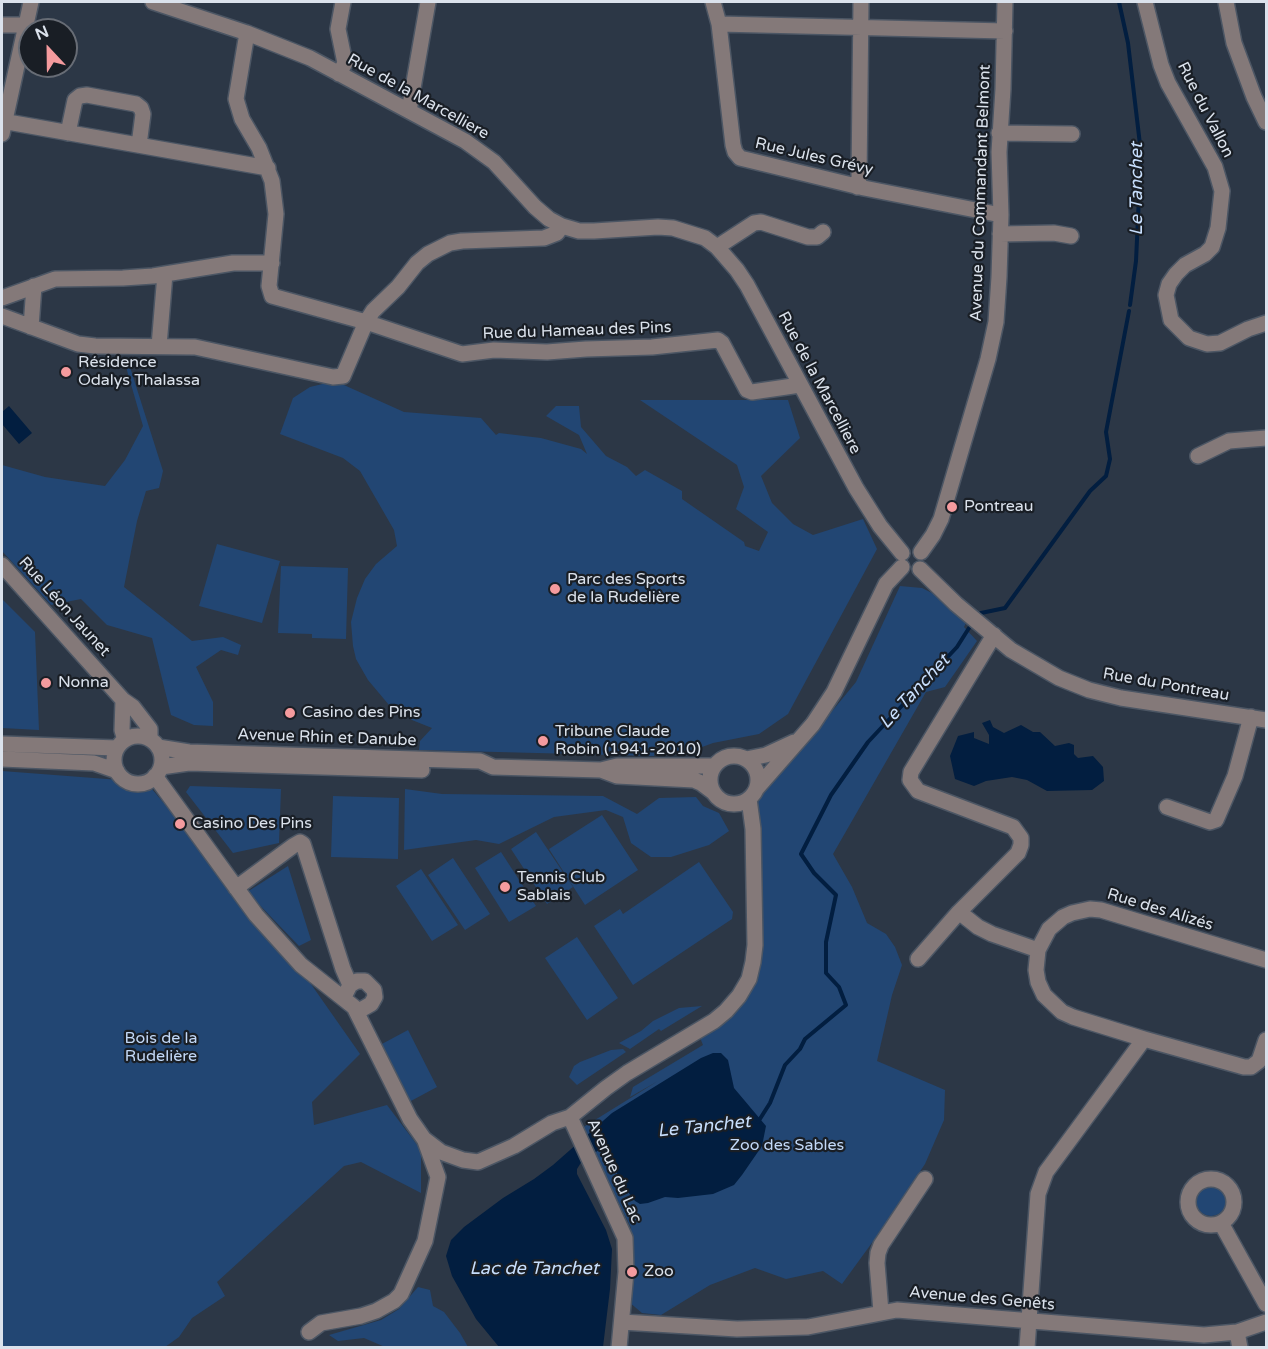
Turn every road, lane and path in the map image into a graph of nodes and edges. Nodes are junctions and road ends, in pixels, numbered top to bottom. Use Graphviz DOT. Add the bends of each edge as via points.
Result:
graph roads {
  1 [pos="31,2"];
  2 [pos="153,2"];
  3 [pos="343,2"];
  4 [pos="428,2"];
  5 [pos="713,2"];
  6 [pos="861,2"];
  7 [pos="1005,2"];
  8 [pos="1145,2"];
  9 [pos="1226,2"];
  10 [pos="28,18"];
  11 [pos="719,24"];
  12 [pos="2,25"];
  13 [pos="18,26"];
  14 [pos="861,28"];
  15 [pos="1005,31"];
  16 [pos="247,33"];
  17 [pos="18,63"];
  18 [pos="339,74"];
  19 [pos="409,111"];
  20 [pos="1266,122"];
  21 [pos="3,125"];
  22 [pos="68,133"];
  23 [pos="999,133"];
  24 [pos="1072,134"];
  25 [pos="139,145"];
  26 [pos="268,168"];
  27 [pos="857,187"];
  28 [pos="1001,215"];
  29 [pos="562,226"];
  30 [pos="823,232"];
  31 [pos="1000,234"];
  32 [pos="1071,236"];
  33 [pos="717,248"];
  34 [pos="272,263"];
  35 [pos="165,274"];
  36 [pos="34,286"];
  37 [pos="2,298"];
  38 [pos="2,316"];
  39 [pos="366,322"];
  40 [pos="1266,322"];
  41 [pos="31,327"];
  42 [pos="159,346"];
  43 [pos="800,385"];
  44 [pos="1266,438"];
  45 [pos="1198,456"];
  46 [pos="921,552"];
  47 [pos="902,560"];
  48 [pos="2,565"];
  49 [pos="920,569"];
  50 [pos="994,635"];
  51 [pos="123,700"];
  52 [pos="1251,717"];
  53 [pos="1266,720"];
  54 [pos="800,739"];
  55 [pos="154,743"];
  56 [pos="2,744"];
  57 [pos="121,744"];
  58 [pos="2,759"];
  59 [pos="746,759"];
  60 [pos="714,766"];
  61 [pos="493,767"];
  62 [pos="601,770"];
  63 [pos="117,771"];
  64 [pos="158,772"];
  65 [pos="713,792"];
  66 [pos="753,794"];
  67 [pos="1167,807"];
  68 [pos="236,888"];
  69 [pos="959,912"];
  70 [pos="1038,950"];
  71 [pos="918,959"];
  72 [pos="1266,960"];
  73 [pos="350,985"];
  74 [pos="345,1000"];
  75 [pos="357,1012"];
  76 [pos="1144,1039"];
  77 [pos="1266,1040"];
  78 [pos="570,1117"];
  79 [pos="424,1139"];
  80 [pos="456,1158"];
  81 [pos="438,1177"];
  82 [pos="925,1179"];
  83 [pos="1221,1223"];
  84 [pos="1266,1304"];
  85 [pos="881,1312"];
  86 [pos="1030,1321"];
  87 [pos="622,1322"];
  88 [pos="1266,1322"];
  89 [pos="309,1332"];
  90 [pos="1239,1340"];
  91 [pos="619,1347"];
  92 [pos="1027,1347"];
  1 -- 10 [label="street"];
  2 -- 16 [label="street, Rue de la Marcelliere"];
  3 -- 18 [label="street" via="338,29 345,63"];
  4 -- 19 [label="street"];
  5 -- 11 [label="street, Rue Jules Grévy"];
  6 -- 14 [label="street"];
  7 -- 15 [label="street, Avenue du Commandant Belmont"];
  8 -- 40 [label="street, Rue du Vallon" via="1168,83 1215,167 1222,191 1212,247 1185,265 1169,284 1166,295 1171,320 1189,338 1207,344 1220,343"];
  9 -- 20 [label="street" via="1234,43"];
  11 -- 14 [label="street"];
  11 -- 27 [label="street, Rue Jules Grévy" via="735,152 746,161"];
  12 -- 13 [label="street"];
  14 -- 15 [label="street"];
  14 -- 27 [label="street"];
  15 -- 23 [label="street, Avenue du Commandant Belmont"];
  16 -- 18 [label="street, Rue de la Marcelliere"];
  16 -- 26 [label="street" via="236,99"];
  17 -- 21 [label="street"];
  18 -- 19 [label="street, Rue de la Marcelliere"];
  19 -- 29 [label="street, Rue de la Marcelliere" via="479,149 535,207"];
  21 -- 22 [label="street"];
  22 -- 25 [label="street"];
  22 -- 25 [label="street" via="75,100 87,95 141,108"];
  23 -- 24 [label="street"];
  23 -- 28 [label="street, Avenue du Commandant Belmont"];
  25 -- 26 [label="street"];
  26 -- 34 [label="street" via="276,214"];
  27 -- 28 [label="street, Rue Jules Grévy"];
  28 -- 31 [label="street, Avenue du Commandant Belmont"];
  29 -- 33 [label="street, Rue de la Marcelliere" via="579,231 674,228 705,238"];
  29 -- 39 [label="street" via="557,233 544,238 462,241 440,247 417,264"];
  30 -- 33 [label="street" via="808,237 754,223"];
  31 -- 32 [label="street"];
  31 -- 46 [label="street, Avenue du Commandant Belmont" via="996,322 988,359 941,519"];
  33 -- 43 [label="street, Rue de la Marcelliere" via="747,285"];
  34 -- 35 [label="street" via="232,263"];
  34 -- 39 [label="street" via="272,296"];
  35 -- 36 [label="street" via="62,278"];
  35 -- 42 [label="street"];
  36 -- 37 [label="street"];
  36 -- 41 [label="street"];
  38 -- 41 [label="street"];
  39 -- 42 [label="street" via="343,376 195,348"];
  39 -- 43 [label="street, Rue du Hameau des Pins" via="462,354 652,347 718,340 747,390"];
  41 -- 42 [label="street" via="78,344"];
  43 -- 47 [label="street, Rue de la Marcelliere" via="856,488"];
  44 -- 45 [label="street" via="1228,441"];
  46 -- 47 [label="street" via="912,548"];
  46 -- 49 [label="street" via="924,559"];
  47 -- 49 [label="street" via="910,572"];
  47 -- 54 [label="street" via="886,584 834,692"];
  48 -- 51 [label="street, Rue Léon Jaunet"];
  49 -- 50 [label="street, Rue du Pontreau"];
  50 -- 52 [label="street, Rue du Pontreau" via="1030,662 1089,690 1121,699"];
  50 -- 69 [label="street" via="911,772 912,786 918,791 1013,827 1021,838 1018,853"];
  51 -- 55 [label="street, Rue Léon Jaunet" via="150,729"];
  51 -- 57 [label="street"];
  52 -- 53 [label="street, Rue du Pontreau"];
  52 -- 67 [label="street" via="1235,776 1216,820 1210,822"];
  54 -- 59 [label="street" via="766,755"];
  54 -- 66 [label="street"];
  55 -- 57 [label="street" via="135,736"];
  55 -- 61 [label="street, Avenue Rhin et Danube" via="189,752 480,761"];
  55 -- 64 [label="street" via="161,753"];
  56 -- 57 [label="street"];
  57 -- 63 [label="street" via="114,763"];
  58 -- 63 [label="street" via="94,763"];
  59 -- 60 [label="street" via="730,756"];
  59 -- 66 [label="street" via="756,769 758,781"];
  60 -- 62 [label="street, Avenue Rhin et Danube" via="617,766"];
  60 -- 65 [label="street" via="710,778"];
  61 -- 62 [label="street, Avenue Rhin et Danube"];
  61 -- 64 [label="street, Avenue Rhin et Danube" via="480,772 189,763"];
  62 -- 65 [label="street, Avenue Rhin et Danube" via="617,776 694,780"];
  63 -- 64 [label="street" via="125,780 136,783 146,782"];
  64 -- 68 [label="street"];
  65 -- 66 [label="street" via="728,804"];
  66 -- 78 [label="street" via="755,945 749,979 739,996 714,1021 627,1073"];
  68 -- 73 [label="street" via="293,846 303,844"];
  68 -- 74 [label="street" via="301,965"];
  69 -- 70 [label="street" via="992,934"];
  69 -- 71 [label="street"];
  70 -- 72 [label="street, Rue des Alizés" via="1056,922 1090,909"];
  70 -- 76 [label="street" via="1038,982 1052,1004 1073,1017"];
  73 -- 74 [label="street"];
  73 -- 75 [label="street" via="365,981 374,990 371,1004"];
  74 -- 75 [label="street"];
  75 -- 79 [label="street" via="410,1119"];
  76 -- 77 [label="street" via="1244,1067 1259,1061"];
  76 -- 86 [label="street" via="1046,1172 1038,1194"];
  78 -- 80 [label="street" via="478,1162"];
  78 -- 87 [label="street, Avenue du Lac" via="625,1238"];
  79 -- 80 [label="street"];
  79 -- 81 [label="street"];
  80 -- 81 [label="street"];
  81 -- 89 [label="street" via="425,1241 400,1294 376,1311 321,1323"];
  82 -- 85 [label="street" via="878,1253"];
  83 -- 84 [label="street"];
  85 -- 86 [label="street, Avenue des Genêts" via="917,1311"];
  85 -- 87 [label="street, Avenue des Genêts" via="784,1328"];
  86 -- 90 [label="street, Avenue des Genêts"];
  86 -- 92 [label="street"];
  87 -- 91 [label="street, Avenue du Lac"];
  88 -- 90 [label="street, Avenue des Genêts"];
}
